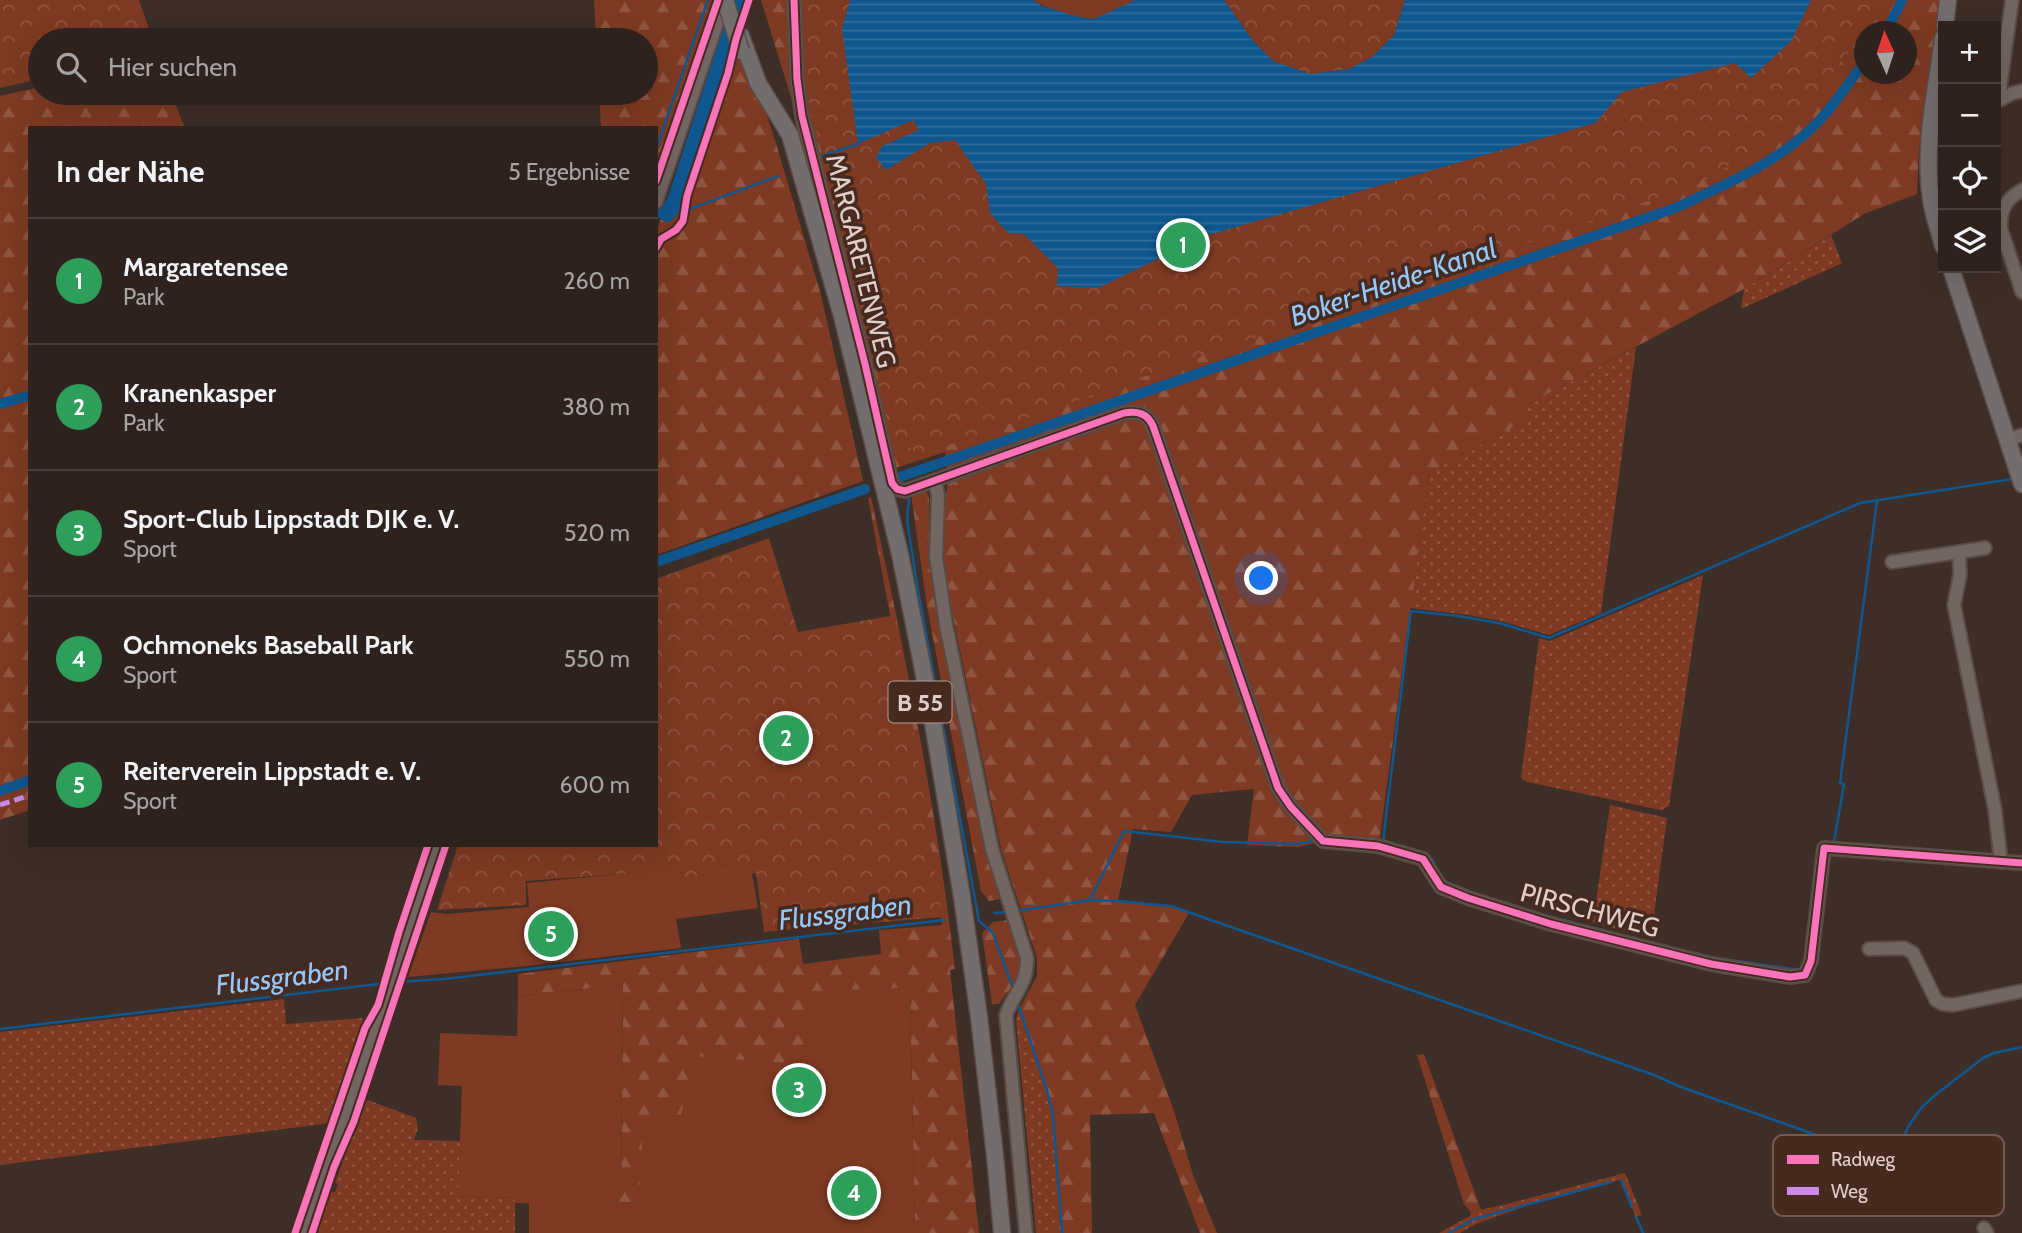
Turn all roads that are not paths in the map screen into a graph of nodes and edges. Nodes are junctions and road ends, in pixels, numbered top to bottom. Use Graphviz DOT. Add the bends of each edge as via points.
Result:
graph roads {
  1 [pos="727,0"];
  2 [pos="794,0"];
  3 [pos="1948,0"];
  4 [pos="2012,0"];
  5 [pos="1946,21"];
  6 [pos="744,50"];
  7 [pos="2001,84"];
  8 [pos="2022,91"];
  9 [pos="2001,99"];
  10 [pos="1938,117"];
  11 [pos="2022,190"];
  12 [pos="658,195"];
  13 [pos="1938,227"];
  14 [pos="1953,273"];
  15 [pos="2022,292"];
  16 [pos="2015,438"];
  17 [pos="935,480"];
  18 [pos="2022,484"];
  19 [pos="1985,548"];
  20 [pos="1959,552"];
  21 [pos="1892,562"];
  22 [pos="438,847"];
  23 [pos="2001,862"];
  24 [pos="2022,863"];
  25 [pos="1869,949"];
  26 [pos="2022,991"];
  27 [pos="304,1233"];
  28 [pos="992,1233"];
  29 [pos="1002,1233"];
  30 [pos="1026,1233"];
  1 -- 6 [label="main road, B 55, bridge"];
  1 -- 12 [label="street"];
  2 -- 17 [label="street, MARGARETENWEG" via="802,116 892,483 905,491"];
  3 -- 5 [label="main road"];
  4 -- 7 [label="street"];
  6 -- 28 [label="main road, B 55" via="754,85 782,137 830,306 894,571 953,898"];
  6 -- 29 [label="main road, B 55" via="790,135 842,316 900,554 962,897"];
  8 -- 9 [label="street"];
  10 -- 13 [label="main road" via="1929,145 1928,173"];
  11 -- 15 [label="street" via="2006,203 2000,220"];
  14 -- 16 [label="main road"];
  16 -- 18 [label="main road"];
  17 -- 23 [label="street, PIRSCHWEG" via="1124,414 1142,412 1153,426 1278,788 1319,837 1423,859 1441,887 1468,898 1711,964 1790,977 1805,975 1811,961 1824,848"];
  17 -- 30 [label="street" via="936,557 946,625 992,849 1027,958 1027,974 1006,1015"];
  19 -- 20 [label="street"];
  20 -- 21 [label="street"];
  20 -- 23 [label="street" via="1954,605"];
  22 -- 27 [label="street"];
  23 -- 24 [label="street"];
  25 -- 26 [label="street" via="1904,948 1913,953 1936,1000 1943,1004"];
}
